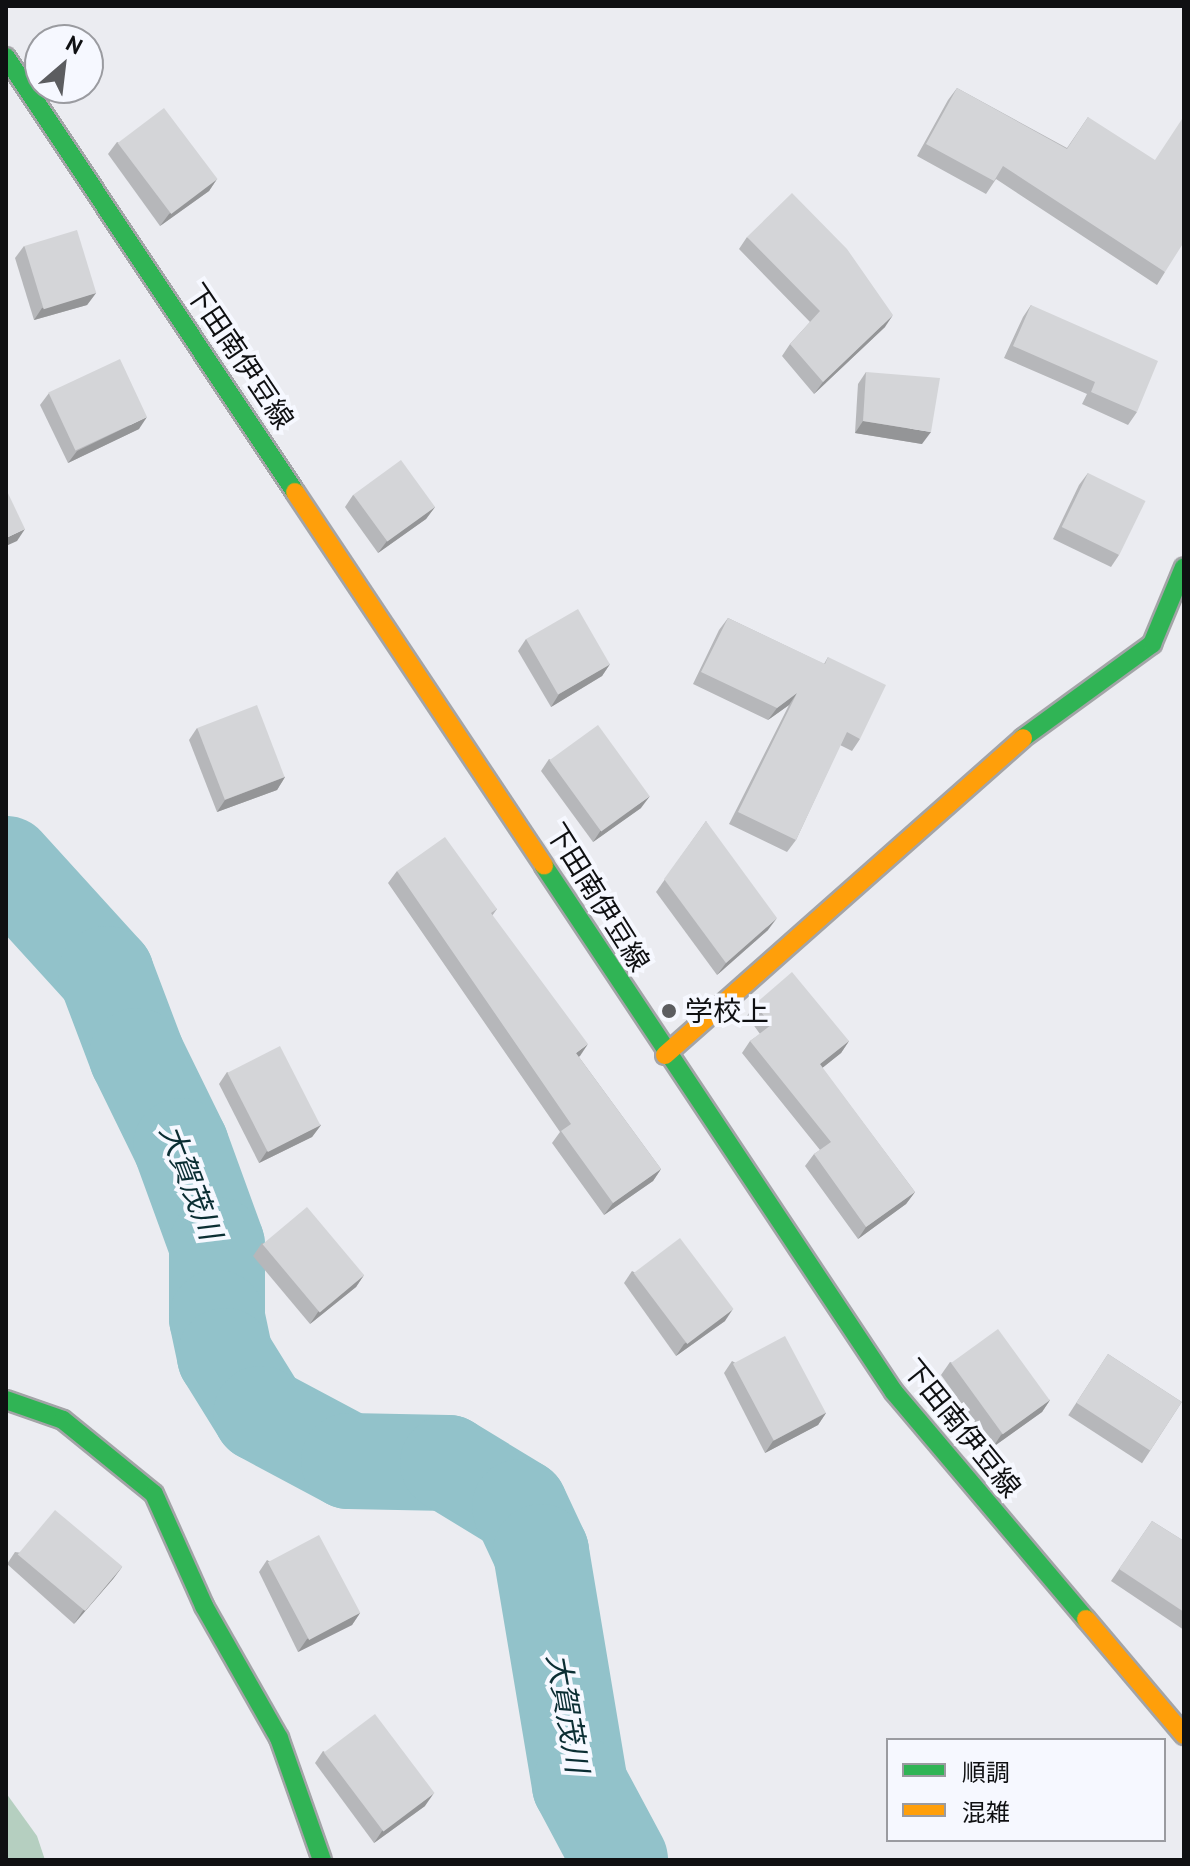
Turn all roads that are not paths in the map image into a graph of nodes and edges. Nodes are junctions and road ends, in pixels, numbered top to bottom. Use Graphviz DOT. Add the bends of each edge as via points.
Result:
graph roads {
  1 [pos="6,57"];
  2 [pos="1184,567"];
  3 [pos="665,1055"];
  4 [pos="6,1400"];
  5 [pos="1184,1735"];
  6 [pos="322,1860"];
  1 -- 3 [label="main road, 下田南伊豆線" via="524,833"];
  2 -- 3 [label="main road" via="1152,644 1050,714"];
  3 -- 5 [label="main road, 下田南伊豆線" via="894,1392"];
  4 -- 6 [label="main road" via="63,1420 154,1494 204,1606 279,1738"];
}
